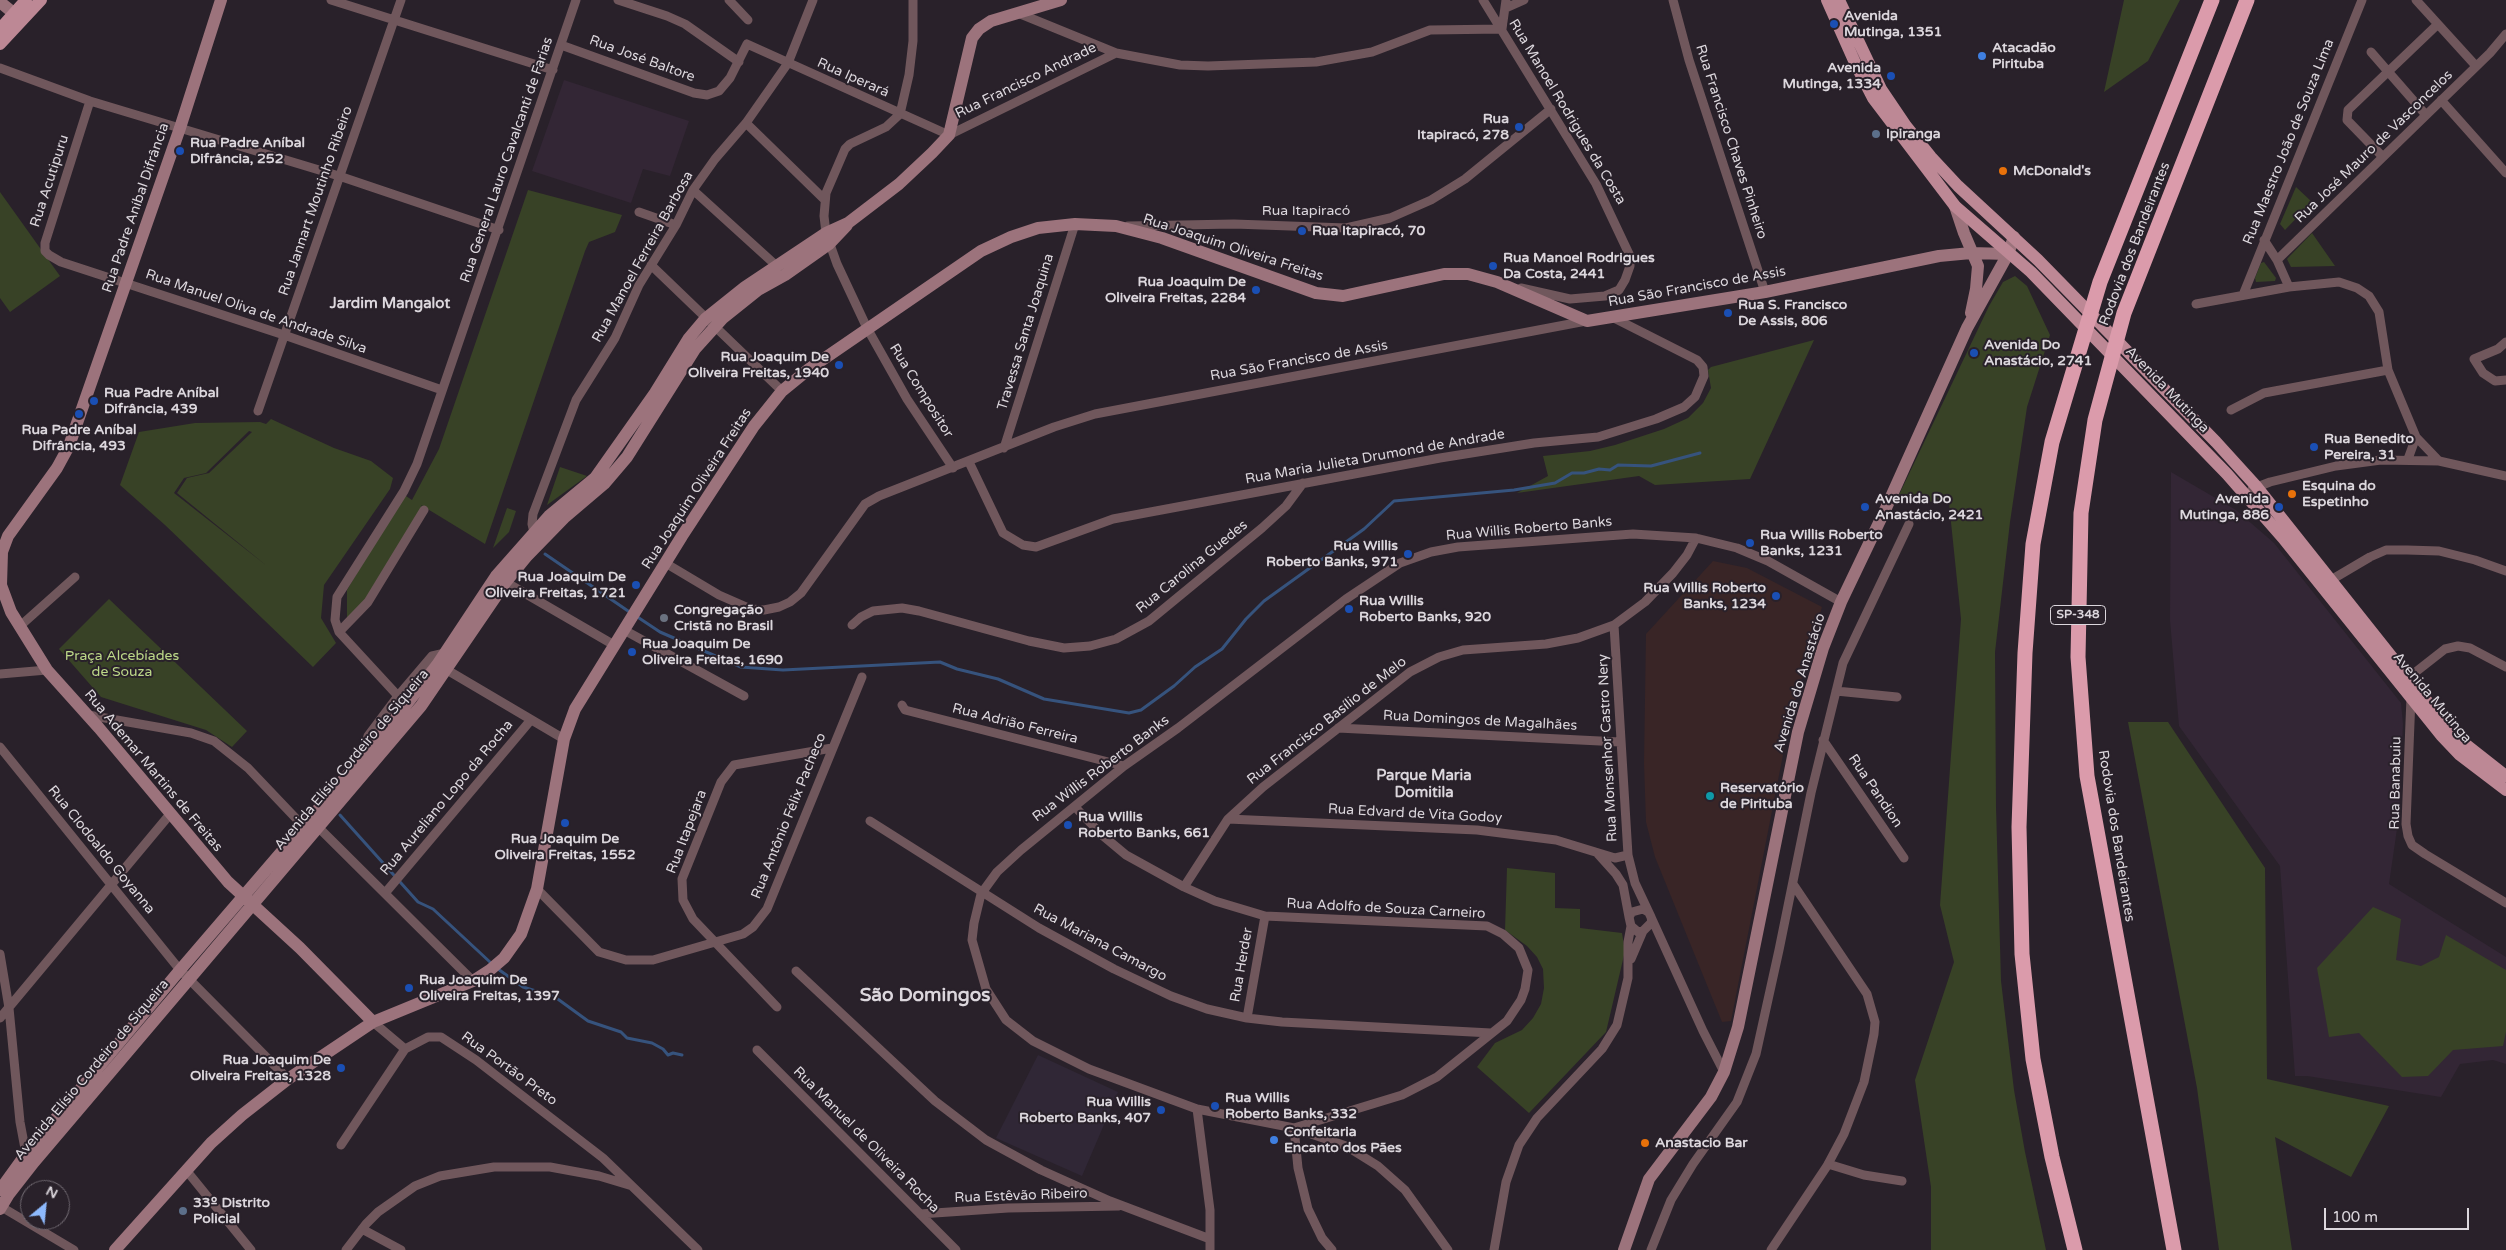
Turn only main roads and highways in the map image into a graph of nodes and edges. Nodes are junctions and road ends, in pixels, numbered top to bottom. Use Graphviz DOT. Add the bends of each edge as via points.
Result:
graph roads {
  1 [pos="26,0"];
  2 [pos="41,0"];
  3 [pos="1827,0"];
  4 [pos="1839,0"];
  5 [pos="2212,0"];
  6 [pos="2247,0"];
  7 [pos="18,17"];
  8 [pos="0,29"];
  9 [pos="0,44"];
  10 [pos="1956,206"];
  11 [pos="1992,217"];
  12 [pos="2506,776"];
  13 [pos="2506,790"];
  14 [pos="2075,1250"];
  15 [pos="2174,1250"];
  1 -- 7 [label="main road"];
  2 -- 7 [label="main road"];
  3 -- 10 [label="main road, Avenida Mutinga" via="1874,98"];
  4 -- 11 [label="main road, Avenida Mutinga" via="1881,88 1906,126 1953,181"];
  5 -- 14 [label="highway, Rodovia dos Bandeirantes" via="2100,282 2052,442 2034,544 2025,653 2019,827 2022,954 2033,1059"];
  6 -- 15 [label="highway, Rodovia dos Bandeirantes / SP-348" via="2124,312 2095,420 2081,513 2078,657 2087,776"];
  7 -- 8 [label="main road"];
  7 -- 9 [label="main road"];
  10 -- 11 [label="main road" via="1969,204"];
  10 -- 13 [label="main road, Avenida Mutinga" via="2031,272 2244,493 2411,701 2460,755"];
  11 -- 12 [label="main road, Avenida Mutinga" via="2038,260 2256,486 2460,740"];
}
